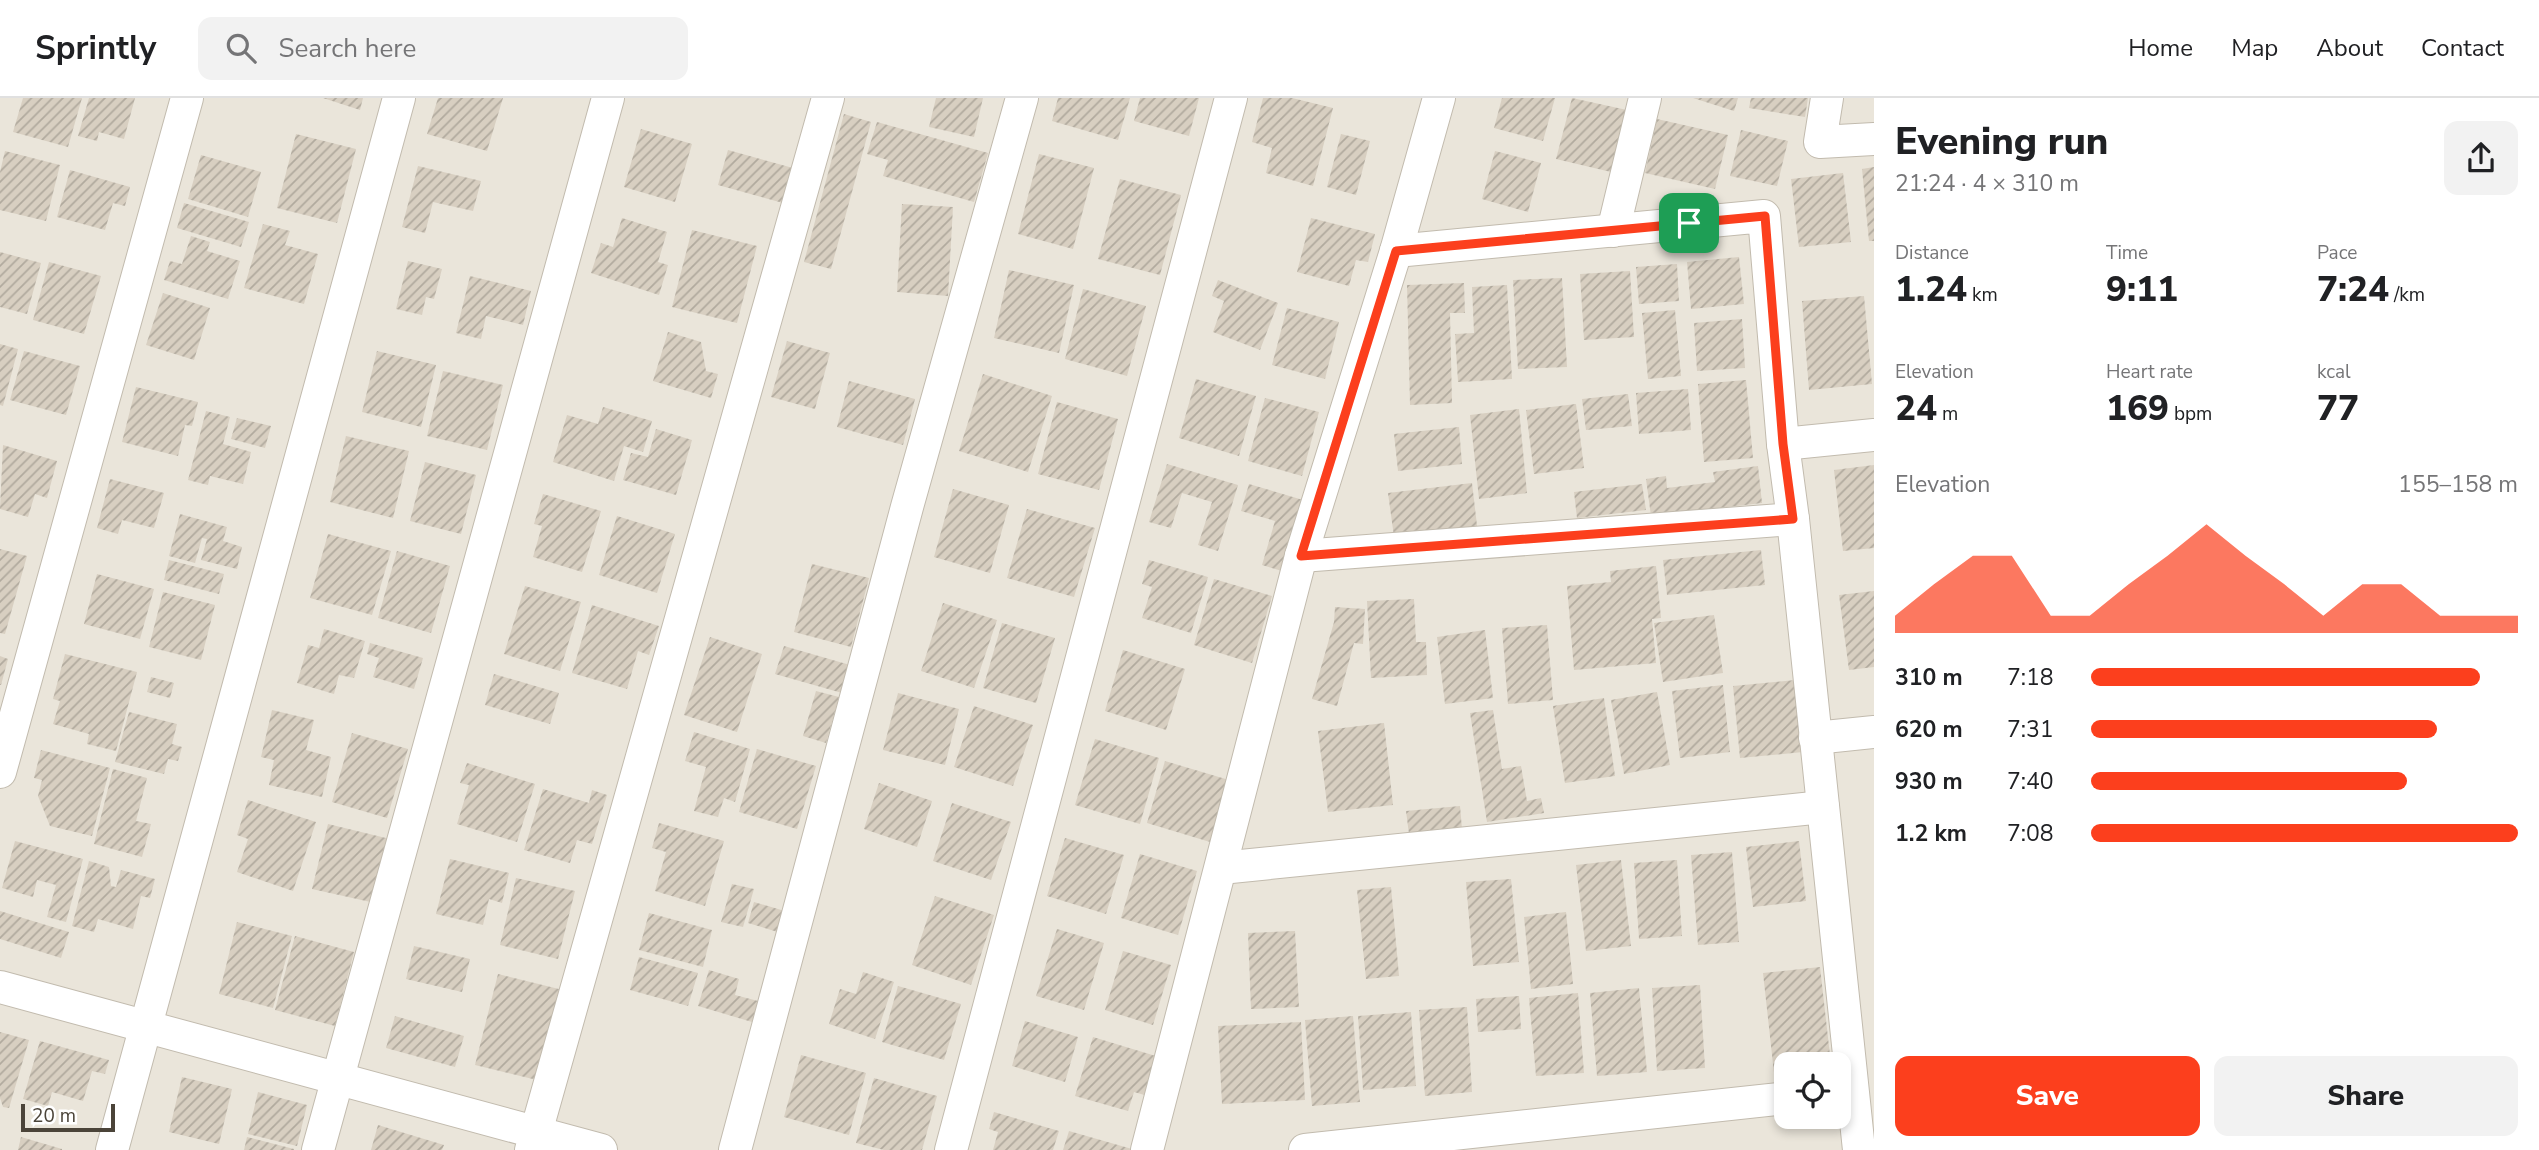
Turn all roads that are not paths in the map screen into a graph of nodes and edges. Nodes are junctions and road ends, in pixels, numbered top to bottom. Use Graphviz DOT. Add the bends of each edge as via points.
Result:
graph roads {
  1 [pos="187,98"];
  2 [pos="399,98"];
  3 [pos="608,98"];
  4 [pos="828,98"];
  5 [pos="1022,98"];
  6 [pos="1231,98"];
  7 [pos="1438,98"];
  8 [pos="1645,98"];
  9 [pos="1827,98"];
  10 [pos="1874,139"];
  11 [pos="1613,231"];
  12 [pos="1396,251"];
  13 [pos="1874,435"];
  14 [pos="1783,444"];
  15 [pos="1793,519"];
  16 [pos="1301,556"];
  17 [pos="1874,732"];
  18 [pos="1815,738"];
  19 [pos="0,772"];
  20 [pos="1823,807"];
  21 [pos="1221,868"];
  22 [pos="0,986"];
  23 [pos="146,1025"];
  24 [pos="1862,1052"];
  25 [pos="337,1077"];
  26 [pos="1851,1080"];
  27 [pos="1774,1099"];
  28 [pos="1851,1114"];
  29 [pos="533,1140"];
  30 [pos="113,1150"];
  31 [pos="318,1150"];
  32 [pos="601,1150"];
  33 [pos="735,1150"];
  34 [pos="951,1150"];
  35 [pos="1147,1150"];
  36 [pos="1305,1150"];
  37 [pos="1859,1150"];
  1 -- 19 [label="street"];
  2 -- 23 [label="street"];
  3 -- 25 [label="street"];
  4 -- 29 [label="street"];
  5 -- 33 [label="street" via="903,520"];
  6 -- 34 [label="street"];
  7 -- 12 [label="street"];
  8 -- 11 [label="street"];
  9 -- 10 [label="street" via="1821,142"];
  11 -- 12 [label="street"];
  11 -- 14 [label="street" via="1765,216"];
  12 -- 16 [label="street"];
  13 -- 14 [label="street"];
  14 -- 15 [label="street"];
  15 -- 16 [label="street"];
  15 -- 18 [label="street"];
  16 -- 21 [label="street"];
  17 -- 18 [label="street"];
  18 -- 20 [label="street"];
  20 -- 21 [label="street"];
  20 -- 24 [label="street"];
  21 -- 35 [label="street"];
  22 -- 23 [label="street"];
  23 -- 25 [label="street"];
  23 -- 30 [label="street"];
  24 -- 26 [label="street"];
  25 -- 29 [label="street"];
  25 -- 31 [label="street"];
  27 -- 36 [label="street"];
  28 -- 37 [label="street"];
  29 -- 32 [label="street"];
}
